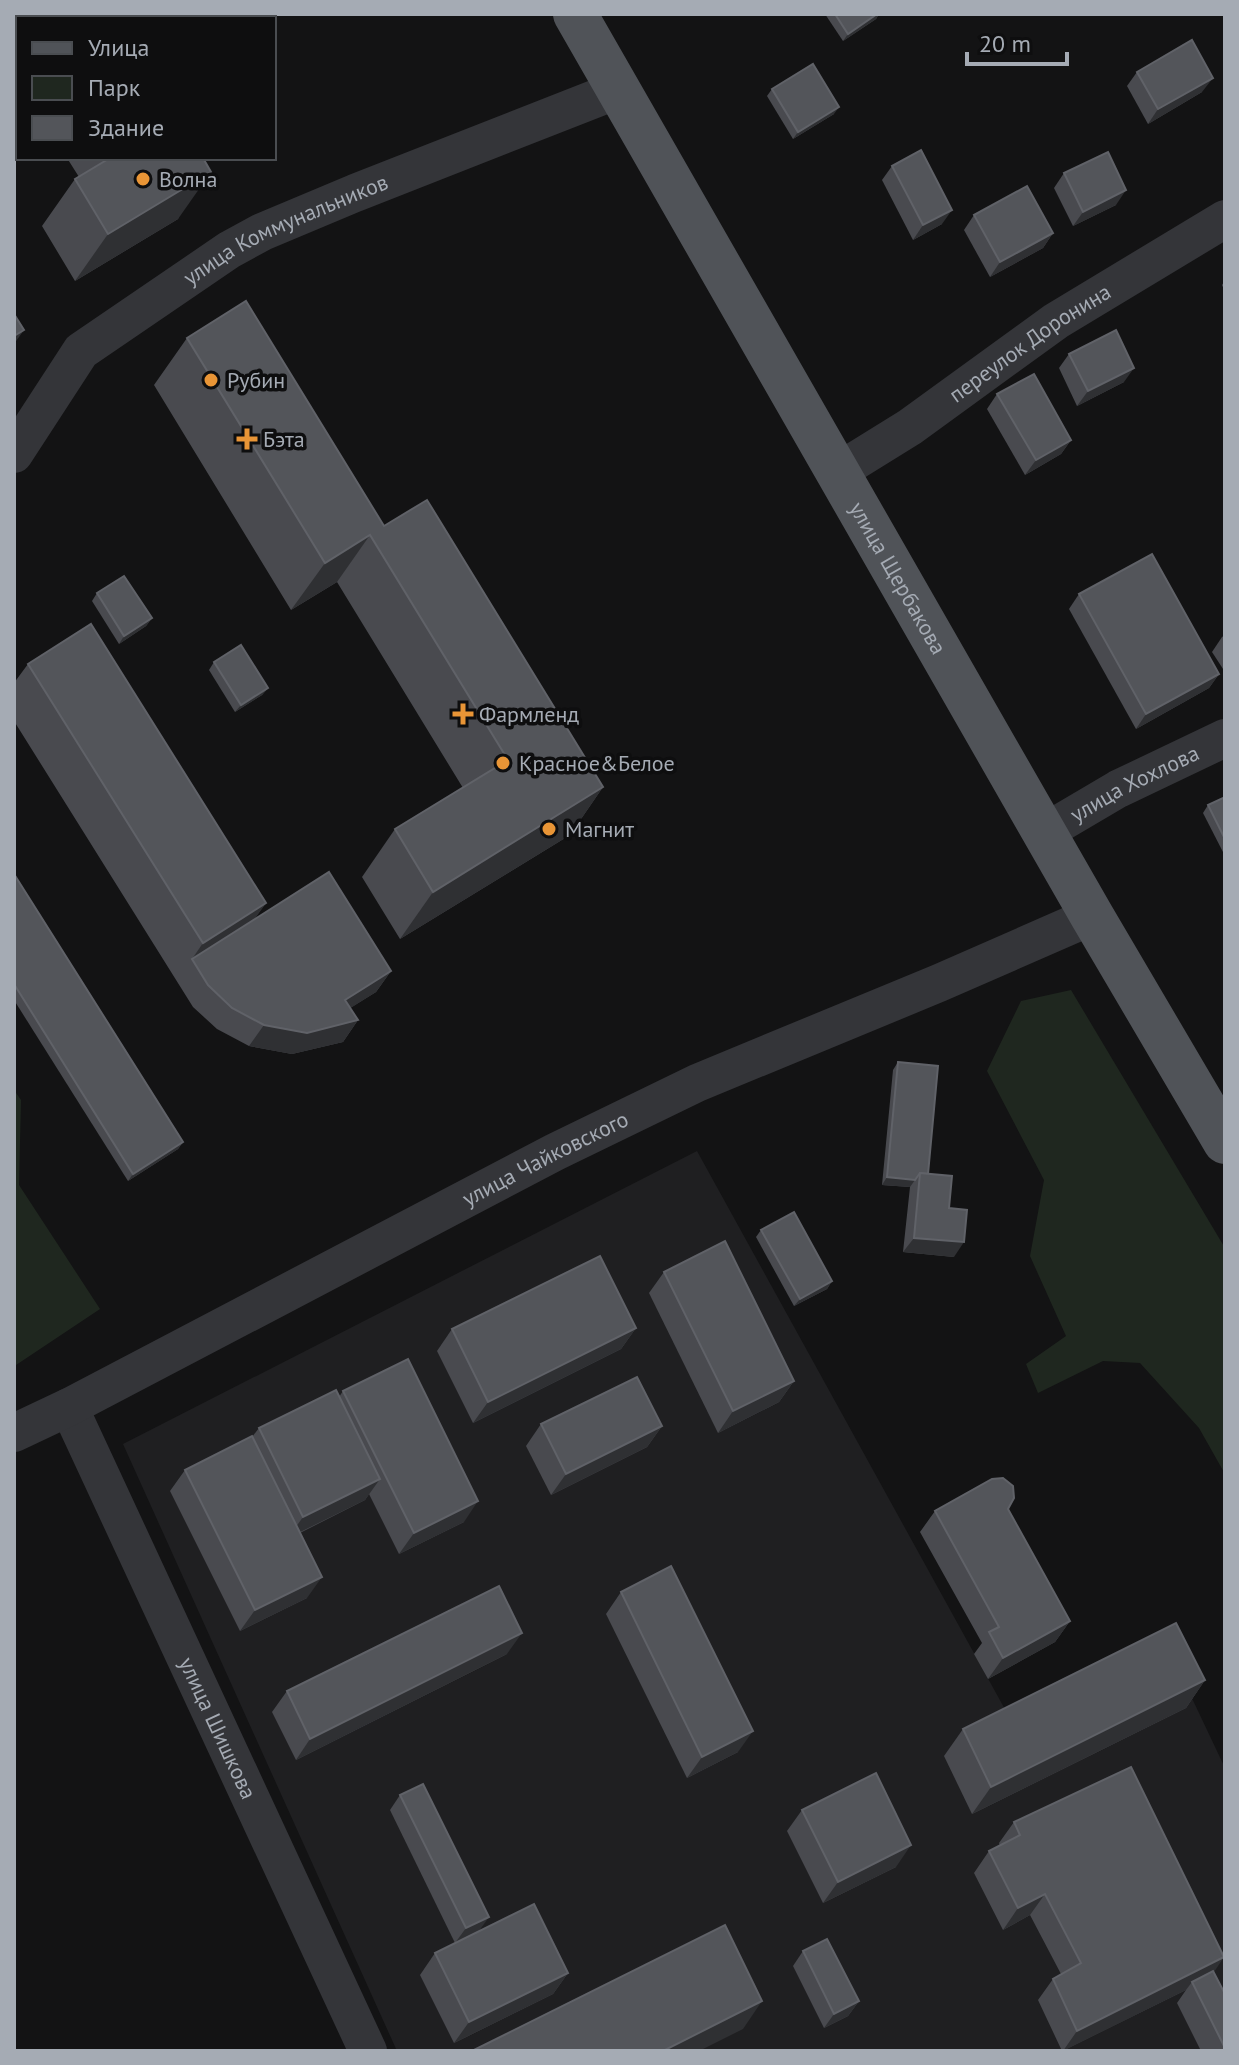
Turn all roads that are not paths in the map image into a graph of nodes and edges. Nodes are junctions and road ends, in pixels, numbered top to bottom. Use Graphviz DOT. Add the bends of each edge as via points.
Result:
graph roads {
  1 [pos="575,14"];
  2 [pos="620,89"];
  3 [pos="1225,219"];
  4 [pos="14,454"];
  5 [pos="839,471"];
  6 [pos="1225,738"];
  7 [pos="1045,832"];
  8 [pos="1092,916"];
  9 [pos="1225,1142"];
  10 [pos="69,1407"];
  11 [pos="14,1433"];
  12 [pos="368,2051"];
  1 -- 2 [label="main road, улица Щербакова"];
  2 -- 4 [label="street, улица Коммунальников" via="355,193 229,250 81,351"];
  2 -- 5 [label="main road, улица Щербакова"];
  3 -- 5 [label="street, переулок Доронина" via="1056,321 910,427"];
  5 -- 7 [label="main road, улица Щербакова"];
  6 -- 7 [label="street, улица Хохлова" via="1118,789"];
  7 -- 8 [label="main road, улица Щербакова"];
  8 -- 9 [label="main road, улица Щербакова"];
  8 -- 10 [label="street, улица Чайковского" via="683,1090"];
  10 -- 11 [label="street, улица Чайковского"];
  10 -- 12 [label="street, улица Шишкова"];
}
